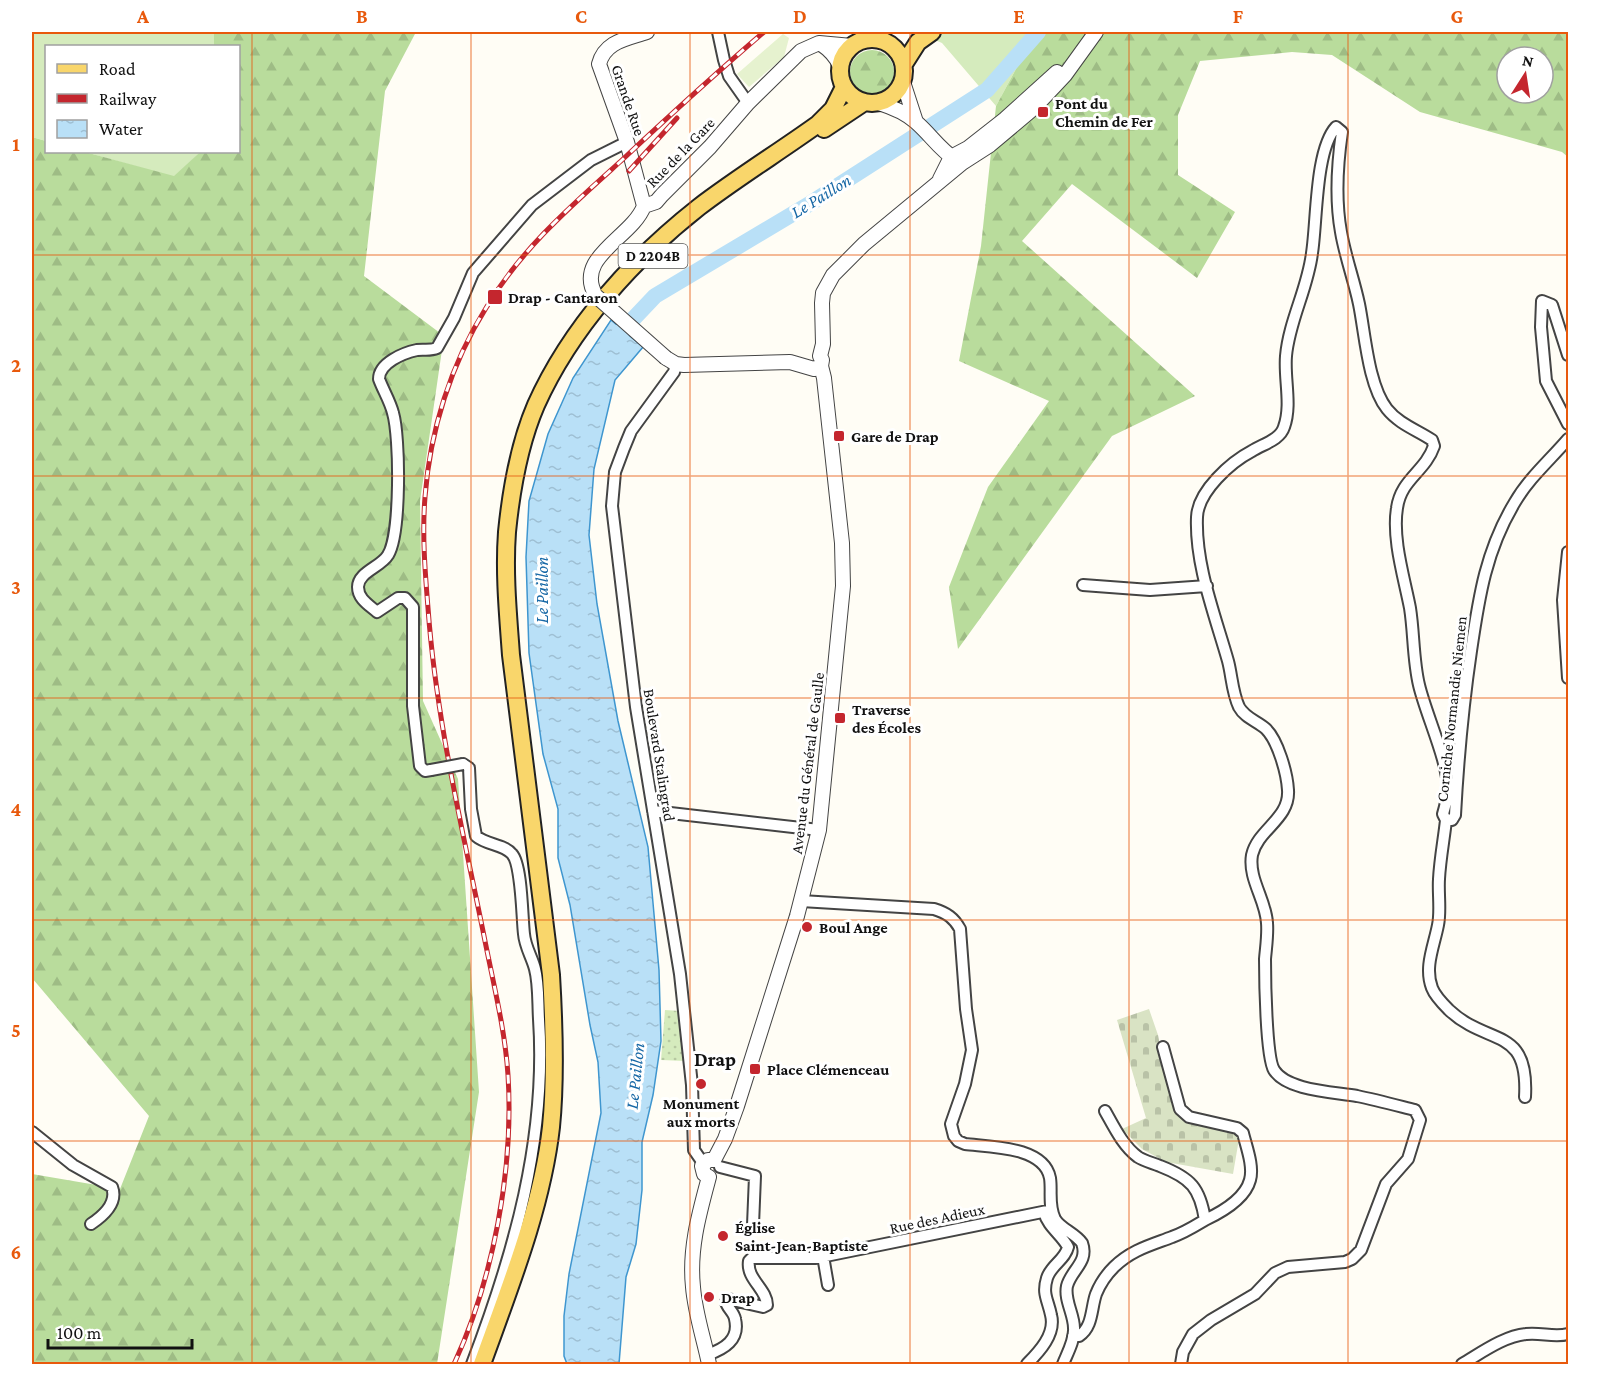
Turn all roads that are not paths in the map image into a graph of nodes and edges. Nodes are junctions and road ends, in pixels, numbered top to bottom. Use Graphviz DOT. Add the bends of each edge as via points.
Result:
graph roads {
  1 [pos="647,32"];
  2 [pos="718,32"];
  3 [pos="920,32"];
  4 [pos="932,32"];
  5 [pos="1096,32"];
  6 [pos="819,43"];
  7 [pos="852,46"];
  8 [pos="892,46"];
  9 [pos="1085,47"];
  10 [pos="904,64"];
  11 [pos="840,66"];
  12 [pos="843,87"];
  13 [pos="904,87"];
  14 [pos="748,103"];
  15 [pos="877,104"];
  16 [pos="916,122"];
  17 [pos="987,134"];
  18 [pos="627,142"];
  19 [pos="937,146"];
  20 [pos="956,160"];
  21 [pos="644,206"];
  22 [pos="1569,355"];
  23 [pos="671,361"];
  24 [pos="814,361"];
  25 [pos="1569,424"];
  26 [pos="533,426"];
  27 [pos="1569,440"];
  28 [pos="1569,552"];
  29 [pos="1083,585"];
  30 [pos="1207,586"];
  31 [pos="1569,678"];
  32 [pos="653,811"];
  33 [pos="1446,820"];
  34 [pos="819,830"];
  35 [pos="801,901"];
  36 [pos="1163,1047"];
  37 [pos="1525,1097"];
  38 [pos="1105,1111"];
  39 [pos="32,1132"];
  40 [pos="713,1163"];
  41 [pos="1048,1211"];
  42 [pos="1205,1220"];
  43 [pos="92,1224"];
  44 [pos="753,1225"];
  45 [pos="826,1255"];
  46 [pos="828,1285"];
  47 [pos="1569,1334"];
  48 [pos="1073,1336"];
  49 [pos="708,1360"];
  50 [pos="472,1365"];
  51 [pos="482,1365"];
  52 [pos="489,1365"];
  53 [pos="1027,1365"];
  54 [pos="1063,1365"];
  55 [pos="1181,1365"];
  56 [pos="1462,1365"];
  1 -- 18 [label="street, Grande Rue" via="609,46 599,64"];
  2 -- 14 [label="street" via="729,76"];
  3 -- 8 [label="main road"];
  4 -- 10 [label="main road" via="918,42"];
  5 -- 9 [label="street"];
  6 -- 7 [label="street"];
  6 -- 11 [label="street" via="830,49"];
  6 -- 14 [label="street, Rue de la Gare" via="801,51"];
  7 -- 8 [label="main road" via="872,39"];
  7 -- 11 [label="main road"];
  8 -- 10 [label="main road"];
  9 -- 17 [label="street"];
  9 -- 20 [label="street" via="1042,100 990,145"];
  10 -- 13 [label="main road"];
  11 -- 12 [label="main road"];
  12 -- 15 [label="main road" via="855,99"];
  12 -- 26 [label="main road, D 2204B" via="833,109 818,124 699,207 617,283 592,313 545,387"];
  13 -- 15 [label="main road"];
  13 -- 16 [label="street"];
  14 -- 21 [label="street, Rue de la Gare" via="656,202"];
  15 -- 16 [label="street"];
  15 -- 26 [label="main road, D 2204B" via="705,212 645,263 579,342"];
  16 -- 19 [label="street"];
  17 -- 19 [label="street" via="962,145"];
  17 -- 20 [label="street"];
  18 -- 21 [label="street, Grande Rue"];
  18 -- 50 [label="street, bridge" via="591,160 532,205 473,273 437,348 408,353 380,369 379,379 393,412 399,477 388,555 361,578 357,585 359,596 376,612 398,598 405,598 413,607 413,706 420,766 425,771 463,764 469,768 476,836 509,851 515,858 524,936 535,968 538,1095 531,1166 504,1273"];
  19 -- 20 [label="street"];
  20 -- 24 [label="street" via="937,185 864,244 833,275 824,293"];
  21 -- 23 [label="street, Rue de la Gare, bridge" via="593,265 590,283 596,296"];
  22 -- 25 [label="street" via="1552,305 1542,301 1546,381"];
  23 -- 24 [label="street"];
  23 -- 32 [label="street, Boulevard Stalingrad" via="674,372 631,431 624,448 615,472 612,506"];
  24 -- 34 [label="street, Avenue du Général de Gaulle" via="824,378 843,586"];
  26 -- 51 [label="main road" via="512,498 506,565 511,655 551,975 551,1127 520,1258"];
  26 -- 52 [label="main road" via="514,532 514,611 557,975 560,1081 556,1140 541,1209"];
  27 -- 33 [label="street, Corniche Normandie Niemen" via="1514,502 1483,575 1466,683 1455,815"];
  28 -- 31 [label="street" via="1563,600"];
  29 -- 30 [label="street" via="1150,590"];
  30 -- 33 [label="street, Corniche Normandie Niemen" via="1196,514 1204,494 1229,466 1276,439 1284,429 1286,357 1312,254 1316,196 1326,147 1336,127 1342,132 1336,171 1341,232 1378,395 1387,409 1408,428 1432,440 1434,446 1423,466 1403,488 1396,522 1419,685 1446,774"];
  30 -- 55 [label="street, Corniche Normandie Niemen" via="1234,695 1241,710 1270,734 1283,762 1289,793 1282,814 1257,841 1251,864 1267,922 1268,1039 1274,1070 1284,1080 1304,1087 1415,1110 1420,1120 1408,1159 1386,1184 1361,1250 1344,1262 1288,1267 1275,1273 1256,1294 1192,1334"];
  32 -- 34 [label="street"];
  32 -- 40 [label="street, Boulevard Stalingrad" via="680,974 692,1085 693,1150"];
  33 -- 37 [label="street" via="1438,924 1429,972 1432,989 1456,1017 1509,1042 1525,1068"];
  34 -- 35 [label="street, Avenue du Général de Gaulle"];
  35 -- 40 [label="street, Avenue du Général de Gaulle" via="737,1106"];
  35 -- 41 [label="street" via="934,909 956,921 972,1050 951,1130 965,1144 1015,1150 1037,1159 1050,1177"];
  36 -- 42 [label="street" via="1180,1109 1190,1117 1237,1128 1243,1133 1250,1180 1238,1199"];
  38 -- 42 [label="street" via="1139,1158 1184,1178 1199,1193"];
  39 -- 43 [label="street" via="73,1166 112,1188 114,1198"];
  40 -- 44 [label="street" via="755,1176"];
  40 -- 49 [label="street" via="702,1172 709,1177 692,1259 694,1298"];
  41 -- 45 [label="street, Rue des Adieux"];
  41 -- 48 [label="street" via="1079,1238 1084,1248 1082,1261 1066,1290"];
  41 -- 53 [label="street" via="1047,1222 1068,1247 1048,1275 1044,1292 1053,1318 1048,1340"];
  42 -- 48 [label="street" via="1174,1237 1138,1249 1114,1267 1095,1296 1086,1330"];
  45 -- 46 [label="street"];
  45 -- 49 [label="street, Rue des Adieux" via="748,1260 751,1276 767,1305 728,1299 726,1306 735,1320 735,1329 730,1344"];
  47 -- 56 [label="street" via="1517,1336"];
  48 -- 54 [label="street"];
}
